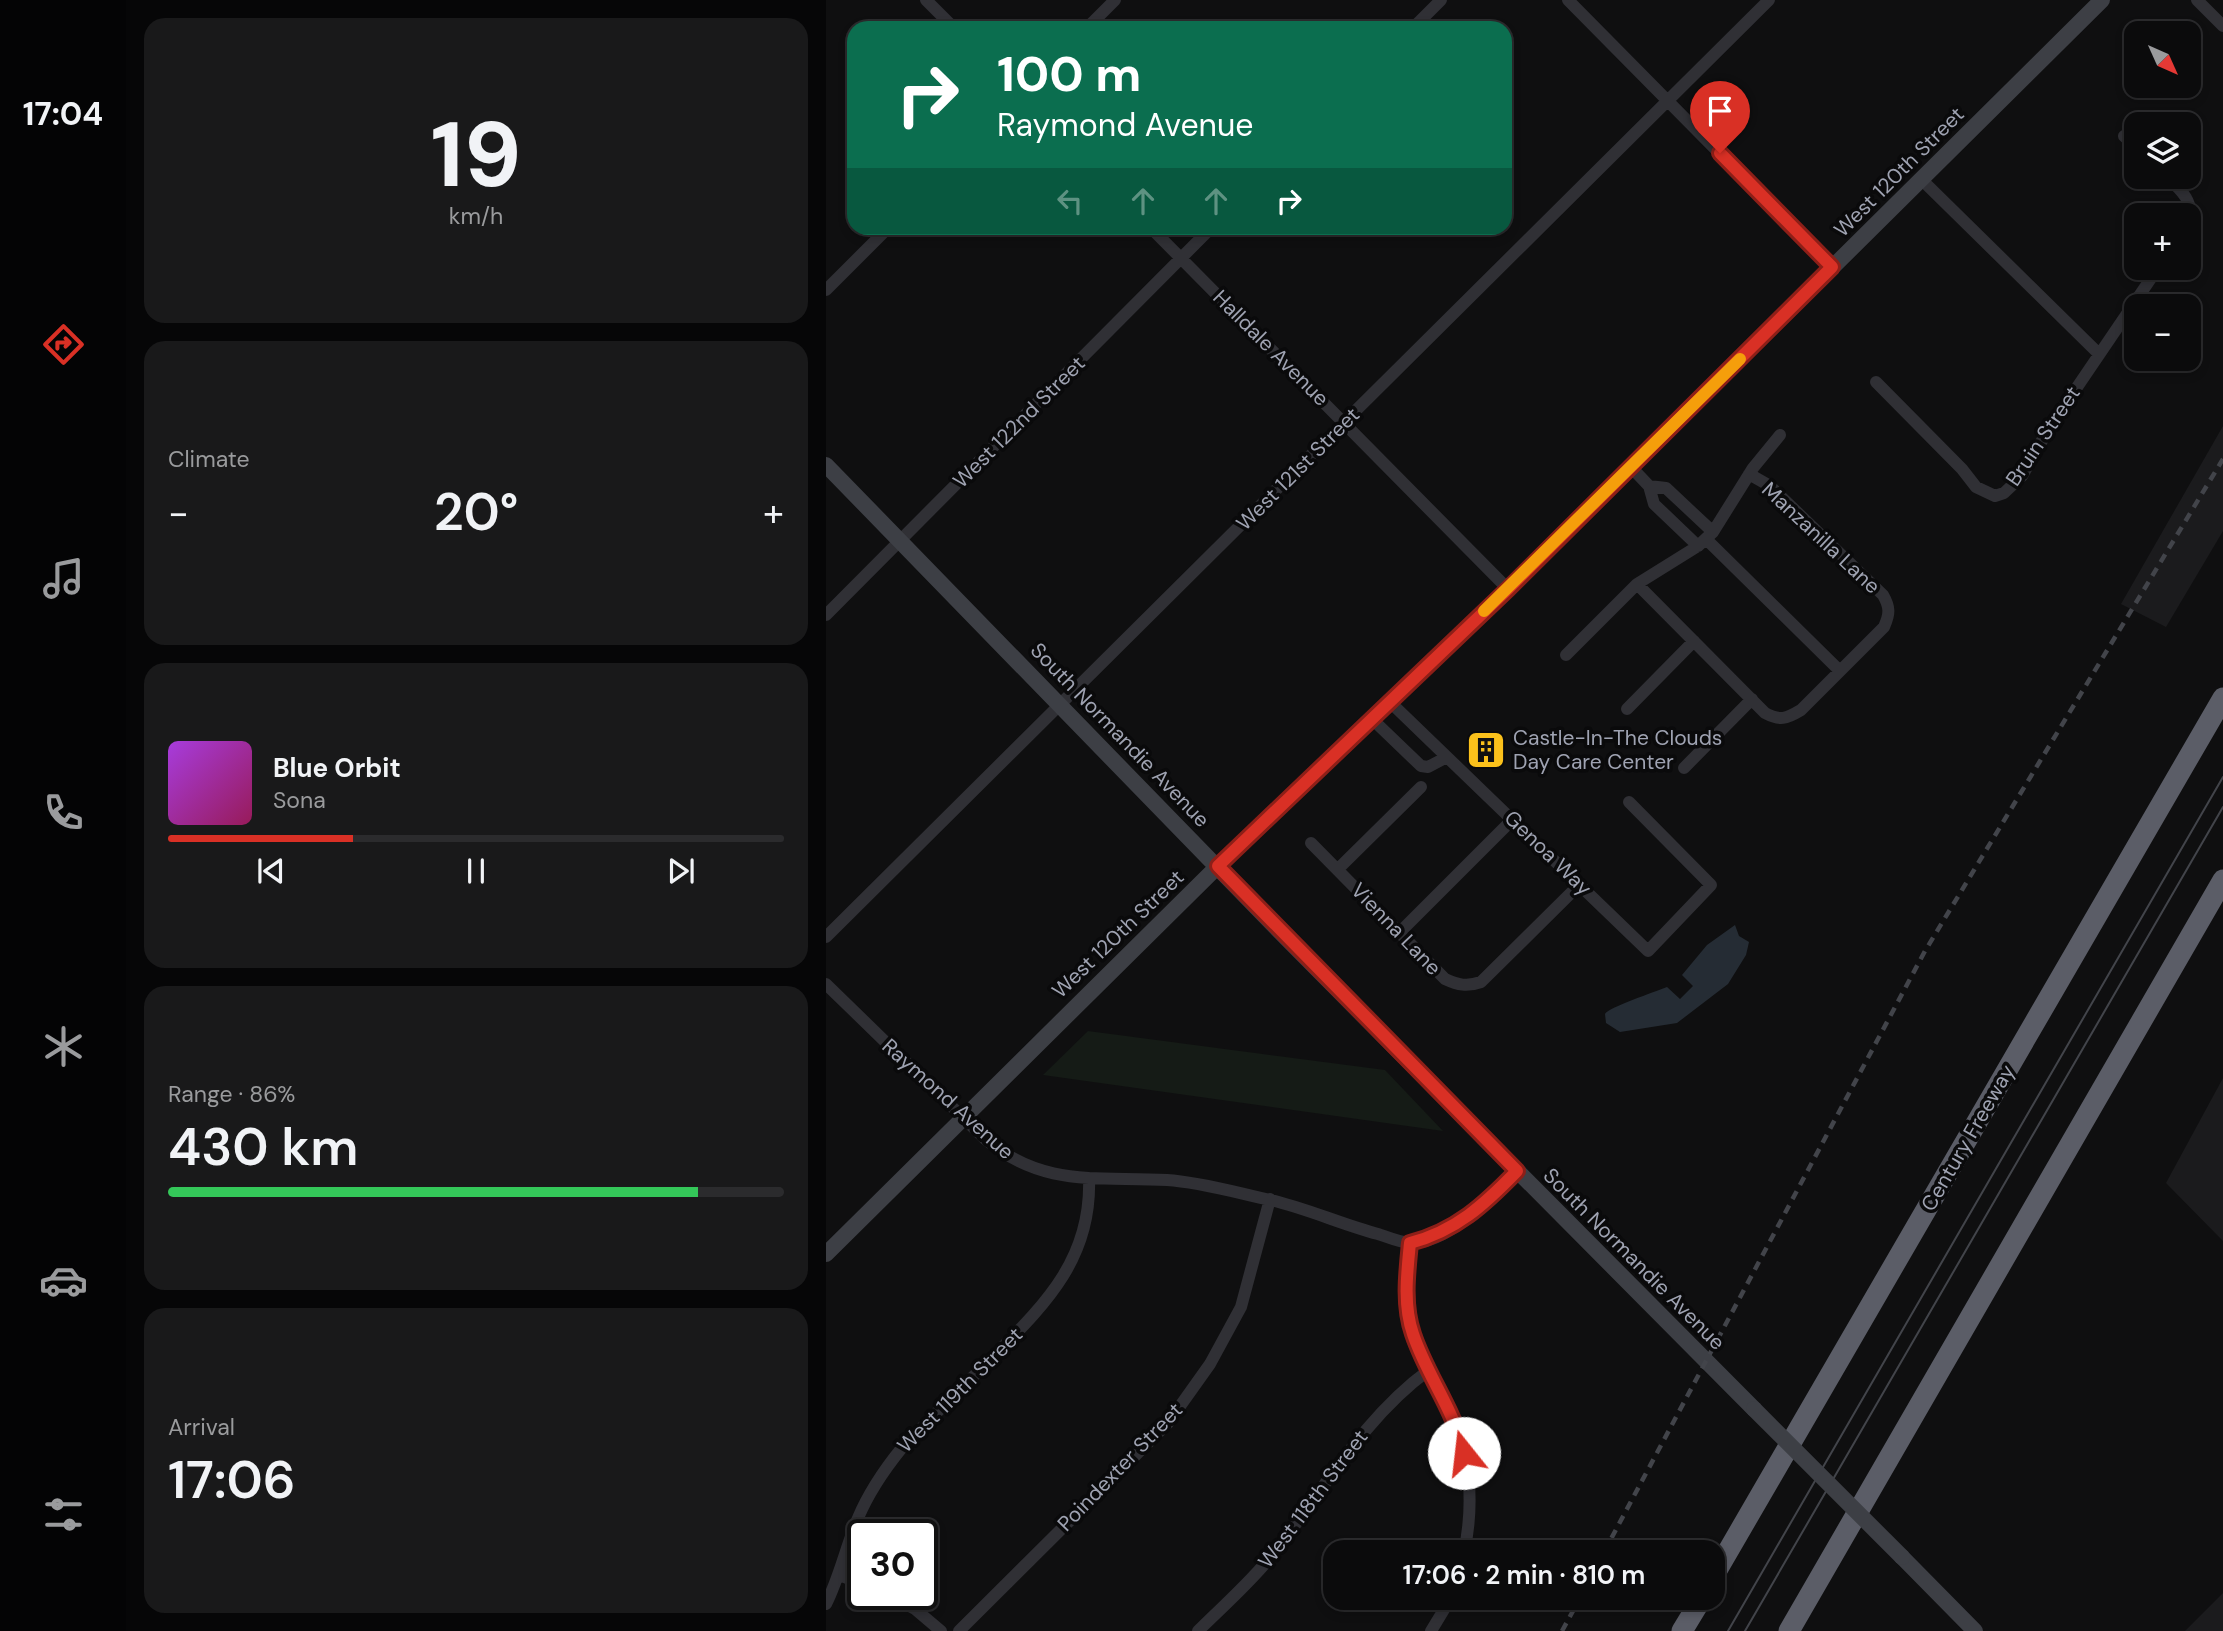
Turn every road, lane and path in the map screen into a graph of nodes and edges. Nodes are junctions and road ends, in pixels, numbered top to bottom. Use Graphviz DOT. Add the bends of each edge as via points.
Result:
graph roads {
  1 [pos="926,0"];
  2 [pos="1115,0"];
  3 [pos="1441,0"];
  4 [pos="1568,0"];
  5 [pos="1769,0"];
  6 [pos="2102,0"];
  7 [pos="2197,0"];
  8 [pos="947,21"];
  9 [pos="1094,21"];
  10 [pos="1420,21"];
  11 [pos="2223,26"];
  12 [pos="1668,101"];
  13 [pos="1922,180"];
  14 [pos="2178,189"];
  15 [pos="2189,203"];
  16 [pos="881,235"];
  17 [pos="1158,235"];
  18 [pos="1205,235"];
  19 [pos="1181,257"];
  20 [pos="1832,267"];
  21 [pos="2150,280"];
  22 [pos="826,290"];
  23 [pos="2099,354"];
  24 [pos="1876,382"];
  25 [pos="1344,423"];
  26 [pos="1780,435"];
  27 [pos="826,465"];
  28 [pos="1631,467"];
  29 [pos="1749,474"];
  30 [pos="1649,486"];
  31 [pos="1706,539"];
  32 [pos="901,542"];
  33 [pos="1637,584"];
  34 [pos="1508,589"];
  35 [pos="826,615"];
  36 [pos="1694,641"];
  37 [pos="1566,655"];
  38 [pos="1840,671"];
  39 [pos="2223,698"];
  40 [pos="1752,699"];
  41 [pos="1389,701"];
  42 [pos="1060,704"];
  43 [pos="1627,709"];
  44 [pos="1371,718"];
  45 [pos="1447,757"];
  46 [pos="1684,768"];
  47 [pos="1421,787"];
  48 [pos="1629,802"];
  49 [pos="1513,819"];
  50 [pos="1311,843"];
  51 [pos="1218,866"];
  52 [pos="1338,869"];
  53 [pos="2223,880"];
  54 [pos="1580,884"];
  55 [pos="1399,933"];
  56 [pos="826,937"];
  57 [pos="826,984"];
  58 [pos="962,1118"];
  59 [pos="1517,1171"];
  60 [pos="1088,1178"];
  61 [pos="1270,1199"];
  62 [pos="1410,1243"];
  63 [pos="826,1254"];
  64 [pos="1429,1370"];
  65 [pos="1465,1540"];
  66 [pos="1725,1556"];
  67 [pos="840,1575"];
  68 [pos="847,1578"];
  69 [pos="826,1604"];
  70 [pos="916,1610"];
  71 [pos="1444,1610"];
  72 [pos="1695,1610"];
  73 [pos="940,1631"];
  74 [pos="959,1631"];
  75 [pos="1198,1631"];
  76 [pos="1431,1631"];
  77 [pos="1682,1631"];
  78 [pos="1788,1631"];
  79 [pos="1975,1631"];
  1 -- 8 [label="street"];
  2 -- 9 [label="street"];
  3 -- 10 [label="street"];
  4 -- 12 [label="street"];
  5 -- 12 [label="street, West 121st Street"];
  6 -- 13 [label="street, West 120th Street"];
  7 -- 11 [label="street"];
  12 -- 20 [label="street"];
  12 -- 25 [label="street, West 121st Street"];
  13 -- 20 [label="street, West 120th Street"];
  13 -- 23 [label="street"];
  14 -- 15 [label="street"];
  16 -- 22 [label="street"];
  17 -- 19 [label="street, Halldale Avenue"];
  18 -- 19 [label="street, West 122nd Street"];
  19 -- 25 [label="street, Halldale Avenue"];
  19 -- 32 [label="street, West 122nd Street"];
  20 -- 28 [label="street, West 120th Street"];
  21 -- 23 [label="street, Bruin Street"];
  23 -- 24 [label="street, Bruin Street" via="2022,476 2013,487 1994,496 1976,487"];
  25 -- 34 [label="street, Halldale Avenue"];
  25 -- 42 [label="street, West 121st Street"];
  26 -- 29 [label="street"];
  27 -- 32 [label="street, South Normandie Avenue"];
  28 -- 30 [label="street"];
  28 -- 34 [label="street, West 120th Street"];
  29 -- 31 [label="street"];
  29 -- 38 [label="street, Manzanilla Lane" via="1770,486 1889,606 1884,627"];
  30 -- 31 [label="street" via="1654,504"];
  30 -- 31 [label="street" via="1666,488"];
  31 -- 33 [label="street"];
  31 -- 38 [label="street"];
  32 -- 35 [label="street, West 122nd Street"];
  32 -- 42 [label="street, South Normandie Avenue"];
  33 -- 36 [label="street"];
  33 -- 37 [label="street"];
  34 -- 41 [label="street, West 120th Street"];
  36 -- 40 [label="street"];
  36 -- 43 [label="street"];
  38 -- 40 [label="street" via="1787,718 1777,720"];
  39 -- 66 [label="highway, Century Freeway"];
  40 -- 46 [label="street"];
  41 -- 44 [label="street, West 120th Street"];
  41 -- 45 [label="street, Genoa Way"];
  42 -- 51 [label="street, South Normandie Avenue"];
  42 -- 56 [label="street, West 121st Street"];
  44 -- 45 [label="street" via="1421,766"];
  44 -- 51 [label="street, West 120th Street"];
  45 -- 49 [label="street, Genoa Way"];
  47 -- 52 [label="street"];
  48 -- 54 [label="street, Genoa Way" via="1712,885 1648,950"];
  49 -- 54 [label="street, Genoa Way"];
  49 -- 55 [label="street"];
  50 -- 52 [label="street, Vienna Lane"];
  51 -- 58 [label="street, West 120th Street"];
  51 -- 59 [label="street, South Normandie Avenue"];
  52 -- 55 [label="street, Vienna Lane"];
  53 -- 78 [label="highway"];
  54 -- 55 [label="street, Vienna Lane" via="1481,982 1469,986 1445,979"];
  57 -- 58 [label="street, Raymond Avenue"];
  58 -- 60 [label="street, Raymond Avenue" via="1021,1165 1051,1175"];
  58 -- 63 [label="street, West 120th Street"];
  59 -- 62 [label="street" via="1459,1224"];
  59 -- 79 [label="street, South Normandie Avenue, bridge"];
  60 -- 61 [label="street, Raymond Avenue" via="1170,1180"];
  60 -- 67 [label="street, West 119th Street" via="1086,1225 1062,1279 1029,1320 884,1470 857,1519"];
  61 -- 62 [label="street, Raymond Avenue"];
  61 -- 74 [label="street, Poindexter Street" via="1241,1307 1203,1374 1168,1423"];
  62 -- 64 [label="street" via="1407,1304 1412,1334"];
  64 -- 65 [label="street" via="1452,1412 1467,1467 1470,1503"];
  64 -- 75 [label="street, West 118th Street" via="1398,1393 1373,1421 1273,1555"];
  67 -- 68 [label="street"];
  67 -- 69 [label="street, West 119th Street"];
  70 -- 73 [label="street"];
  71 -- 76 [label="street"];
  72 -- 77 [label="highway"];
}
